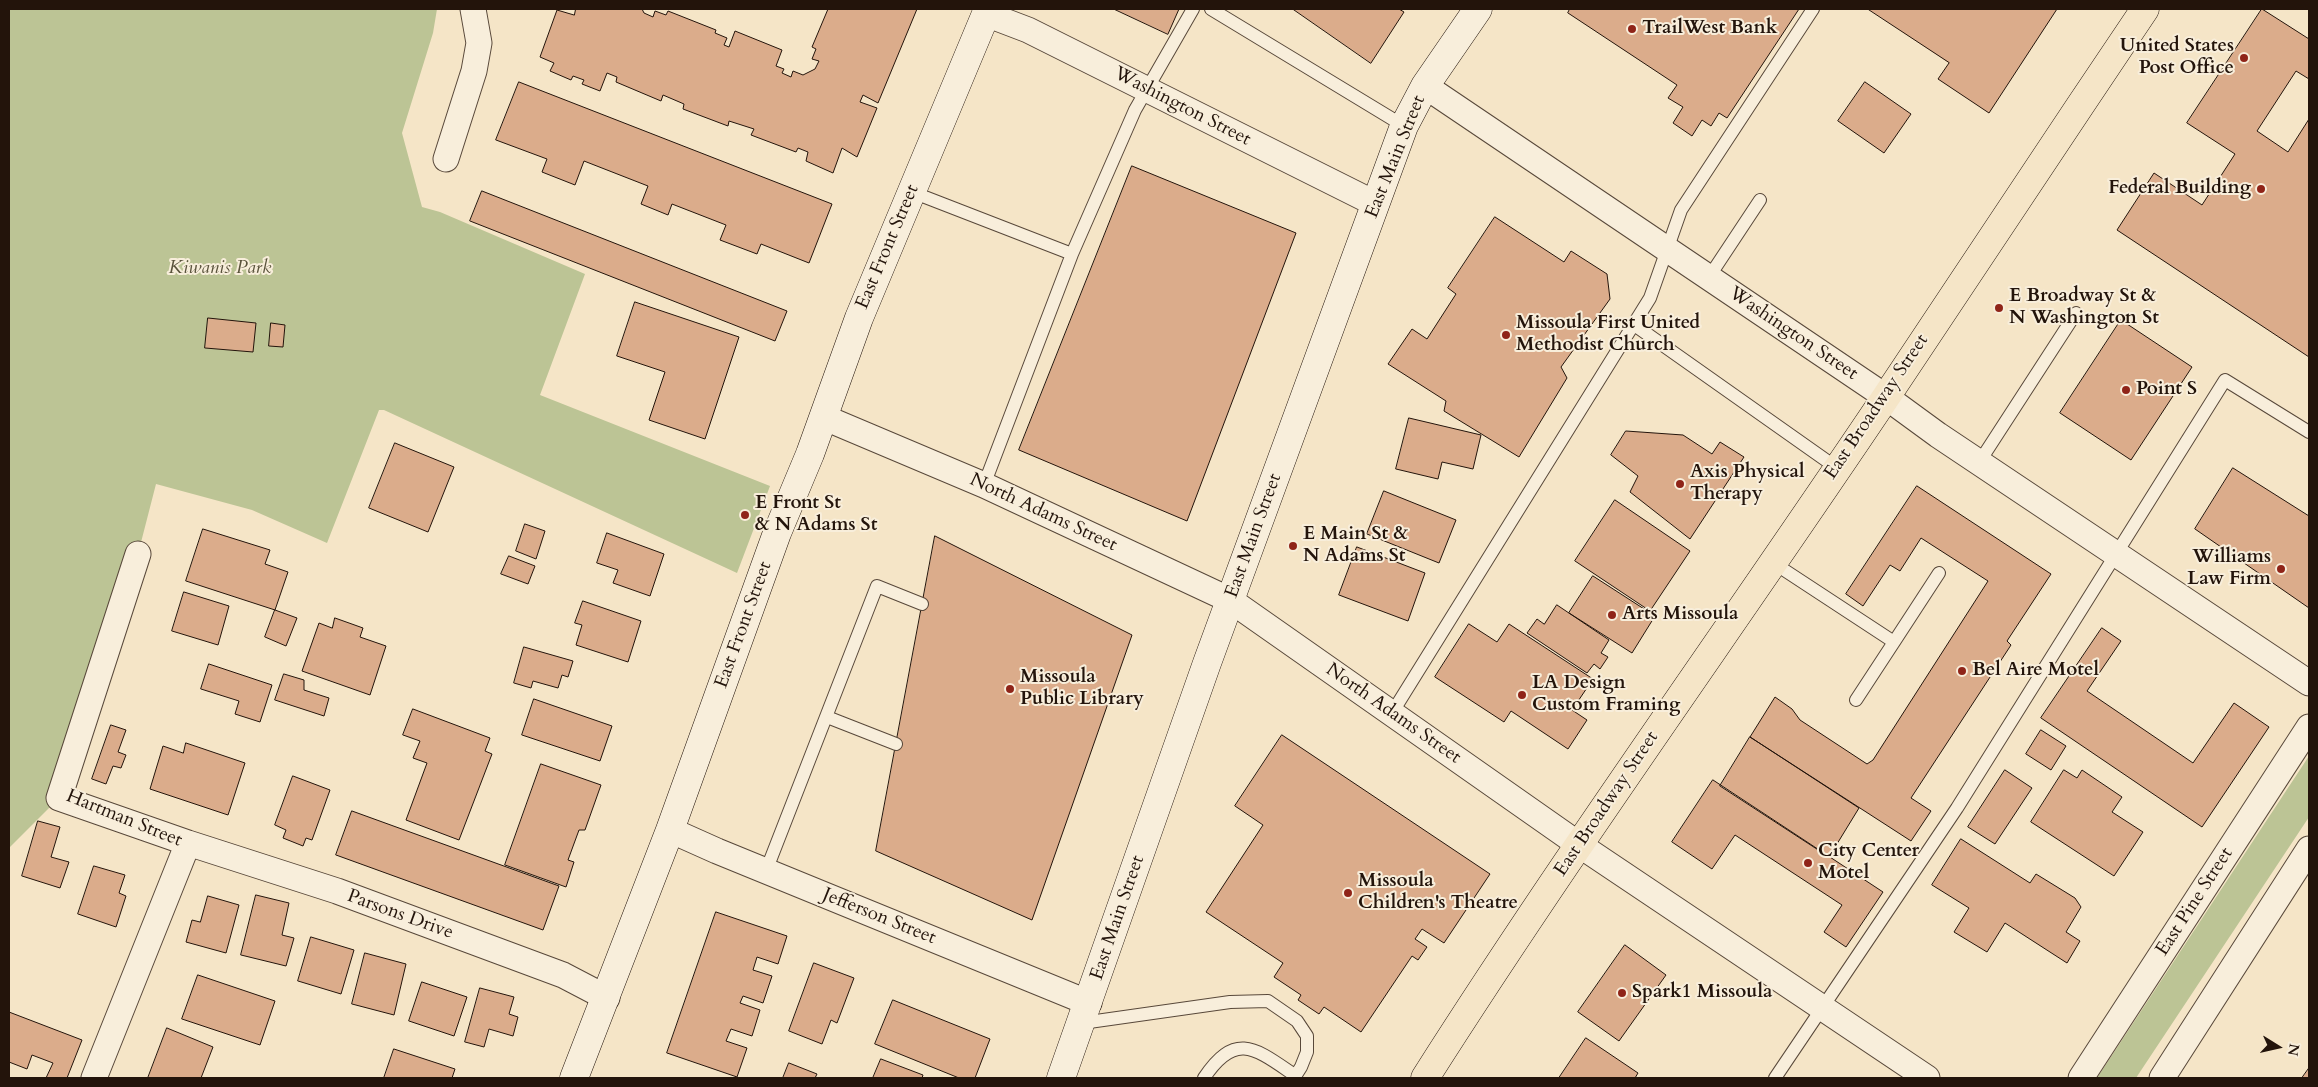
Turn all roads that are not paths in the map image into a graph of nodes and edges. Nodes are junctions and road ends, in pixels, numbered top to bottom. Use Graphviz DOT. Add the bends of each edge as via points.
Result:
graph roads {
  1 [pos="473,9"];
  2 [pos="1193,9"];
  3 [pos="1211,9"];
  4 [pos="1478,9"];
  5 [pos="1813,9"];
  6 [pos="2145,9"];
  7 [pos="987,11"];
  8 [pos="1425,86"];
  9 [pos="1146,88"];
  10 [pos="1404,126"];
  11 [pos="446,159"];
  12 [pos="912,192"];
  13 [pos="1760,200"];
  14 [pos="1376,204"];
  15 [pos="1667,249"];
  16 [pos="1072,254"];
  17 [pos="1709,277"];
  18 [pos="2076,313"];
  19 [pos="1633,324"];
  20 [pos="1886,397"];
  21 [pos="822,417"];
  22 [pos="2309,432"];
  23 [pos="1980,461"];
  24 [pos="1837,468"];
  25 [pos="984,485"];
  26 [pos="138,554"];
  27 [pos="2117,554"];
  28 [pos="1772,562"];
  29 [pos="1939,573"];
  30 [pos="1230,600"];
  31 [pos="922,604"];
  32 [pos="1894,642"];
  33 [pos="2309,683"];
  34 [pos="1856,700"];
  35 [pos="1392,713"];
  36 [pos="827,717"];
  37 [pos="2309,727"];
  38 [pos="896,744"];
  39 [pos="670,830"];
  40 [pos="188,843"];
  41 [pos="1578,844"];
  42 [pos="2309,849"];
  43 [pos="766,871"];
  44 [pos="607,998"];
  45 [pos="1820,1009"];
  46 [pos="1085,1013"];
  47 [pos="1295,1077"];
  48 [pos="94,1078"];
  49 [pos="574,1078"];
  50 [pos="1061,1078"];
  51 [pos="1204,1078"];
  52 [pos="1425,1078"];
  53 [pos="1775,1078"];
  54 [pos="1926,1078"];
  55 [pos="2081,1078"];
  56 [pos="2162,1078"];
  1 -- 11 [label="street" via="479,43 474,71"];
  2 -- 9 [label="lane"];
  3 -- 10 [label="lane"];
  4 -- 8 [label="street, East Main Street"];
  5 -- 15 [label="lane" via="1681,210"];
  6 -- 20 [label="main road, East Broadway Street"];
  7 -- 9 [label="street, Washington Street"];
  7 -- 12 [label="street, East Front Street"];
  8 -- 10 [label="street, East Main Street"];
  8 -- 15 [label="street, Washington Street"];
  9 -- 14 [label="street, Washington Street"];
  9 -- 16 [label="lane"];
  10 -- 14 [label="street, East Main Street"];
  12 -- 16 [label="lane"];
  12 -- 21 [label="street, East Front Street"];
  13 -- 17 [label="lane"];
  14 -- 30 [label="street, East Main Street"];
  15 -- 17 [label="street, Washington Street"];
  15 -- 19 [label="lane" via="1650,298"];
  16 -- 25 [label="lane"];
  17 -- 20 [label="street, Washington Street"];
  18 -- 23 [label="lane"];
  19 -- 24 [label="lane"];
  19 -- 35 [label="lane"];
  20 -- 23 [label="street, Washington Street"];
  20 -- 24 [label="main road, East Broadway Street"];
  21 -- 25 [label="street, North Adams Street"];
  21 -- 39 [label="street, East Front Street"];
  22 -- 27 [label="lane" via="2225,380"];
  23 -- 27 [label="street, Washington Street"];
  24 -- 28 [label="main road, East Broadway Street"];
  25 -- 30 [label="street, North Adams Street"];
  26 -- 40 [label="street, Hartman Street" via="59,798"];
  27 -- 33 [label="street, Washington Street"];
  27 -- 45 [label="lane" via="1957,808"];
  28 -- 32 [label="lane"];
  28 -- 41 [label="main road, East Broadway Street"];
  29 -- 32 [label="lane"];
  30 -- 35 [label="street, North Adams Street"];
  30 -- 46 [label="street, East Main Street"];
  31 -- 36 [label="lane" via="877,586"];
  32 -- 34 [label="lane"];
  35 -- 41 [label="street, North Adams Street"];
  36 -- 38 [label="lane"];
  36 -- 43 [label="lane"];
  37 -- 55 [label="street, East Pine Street"];
  39 -- 43 [label="street, Jefferson Street"];
  39 -- 44 [label="street, East Front Street"];
  40 -- 44 [label="street, Parsons Drive" via="337,892 564,975"];
  40 -- 48 [label="street, Hartman Street"];
  41 -- 45 [label="street, North Adams Street"];
  41 -- 52 [label="main road, East Broadway Street"];
  42 -- 56 [label="street"];
  43 -- 46 [label="street, Jefferson Street"];
  44 -- 49 [label="street, East Front Street"];
  45 -- 53 [label="lane"];
  45 -- 54 [label="street, North Adams Street"];
  46 -- 47 [label="lane" via="1268,1001 1297,1021 1307,1036 1307,1052"];
  46 -- 50 [label="street, East Main Street"];
  47 -- 51 [label="lane" via="1255,1049 1232,1049 1216,1060"];
}
